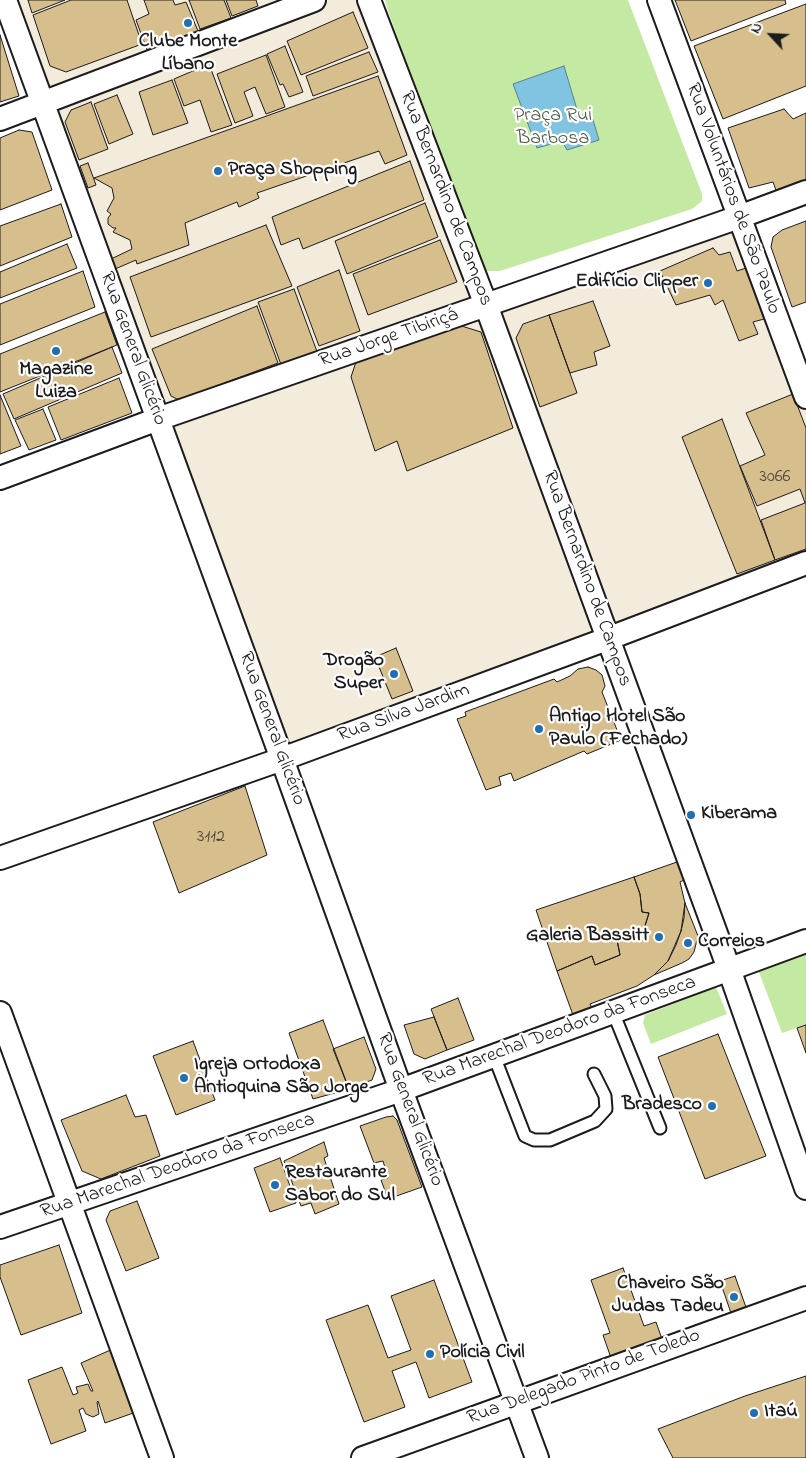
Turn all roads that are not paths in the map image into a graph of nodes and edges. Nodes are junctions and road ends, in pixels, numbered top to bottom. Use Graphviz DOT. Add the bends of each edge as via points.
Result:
graph roads {
  1 [pos="4,0"];
  2 [pos="314,0"];
  3 [pos="369,0"];
  4 [pos="659,0"];
  5 [pos="42,103"];
  6 [pos="0,119"];
  7 [pos="806,192"];
  8 [pos="739,217"];
  9 [pos="486,305"];
  10 [pos="806,397"];
  11 [pos="158,419"];
  12 [pos="0,478"];
  13 [pos="806,563"];
  14 [pos="607,639"];
  15 [pos="282,759"];
  16 [pos="0,858"];
  17 [pos="806,941"];
  18 [pos="729,969"];
  19 [pos="613,1012"];
  20 [pos="0,1013"];
  21 [pos="6,1047"];
  22 [pos="494,1056"];
  23 [pos="594,1074"];
  24 [pos="401,1090"];
  25 [pos="660,1128"];
  26 [pos="806,1188"];
  27 [pos="70,1204"];
  28 [pos="0,1227"];
  29 [pos="806,1298"];
  30 [pos="517,1402"];
  31 [pos="162,1458"];
  32 [pos="363,1458"];
  33 [pos="538,1458"];
  1 -- 5 [label="street, Rua General Glicério"];
  2 -- 5 [label="street"];
  3 -- 9 [label="street, Rua Bernardino de Campos"];
  4 -- 8 [label="street, Rua Voluntários de São Paulo"];
  5 -- 6 [label="street"];
  5 -- 11 [label="street, Rua General Glicério"];
  7 -- 8 [label="street, Rua Jorge Tibiriçá"];
  8 -- 9 [label="street, Rua Jorge Tibiriçá"];
  8 -- 10 [label="street, Rua Voluntários de São Paulo"];
  9 -- 11 [label="street, Rua Jorge Tibiriçá"];
  9 -- 14 [label="street, Rua Bernardino de Campos"];
  11 -- 12 [label="street, Rua Jorge Tibiriçá"];
  11 -- 15 [label="street, Rua General Glicério"];
  13 -- 14 [label="street, Rua Silva Jardim"];
  14 -- 15 [label="street, Rua Silva Jardim"];
  14 -- 18 [label="street, Rua Bernardino de Campos"];
  15 -- 16 [label="street, Rua Silva Jardim"];
  15 -- 24 [label="street, Rua General Glicério"];
  17 -- 18 [label="street, Rua Marechal Deodoro da Fonseca"];
  18 -- 19 [label="street, Rua Marechal Deodoro da Fonseca"];
  18 -- 26 [label="street, Rua Bernardino de Campos"];
  19 -- 22 [label="street, Rua Marechal Deodoro da Fonseca"];
  19 -- 25 [label="lane"];
  20 -- 21 [label="street"];
  21 -- 27 [label="street"];
  22 -- 23 [label="lane" via="525,1136 534,1140 550,1140 586,1125 606,1109 605,1096"];
  22 -- 24 [label="street, Rua Marechal Deodoro da Fonseca"];
  24 -- 27 [label="street, Rua Marechal Deodoro da Fonseca"];
  24 -- 30 [label="street, Rua General Glicério"];
  27 -- 28 [label="street, Rua Marechal Deodoro da Fonseca"];
  27 -- 31 [label="street"];
  29 -- 30 [label="street, Rua Delegado Pinto de Toledo"];
  30 -- 32 [label="street, Rua Delegado Pinto de Toledo"];
  30 -- 33 [label="street, Rua General Glicério"];
}
